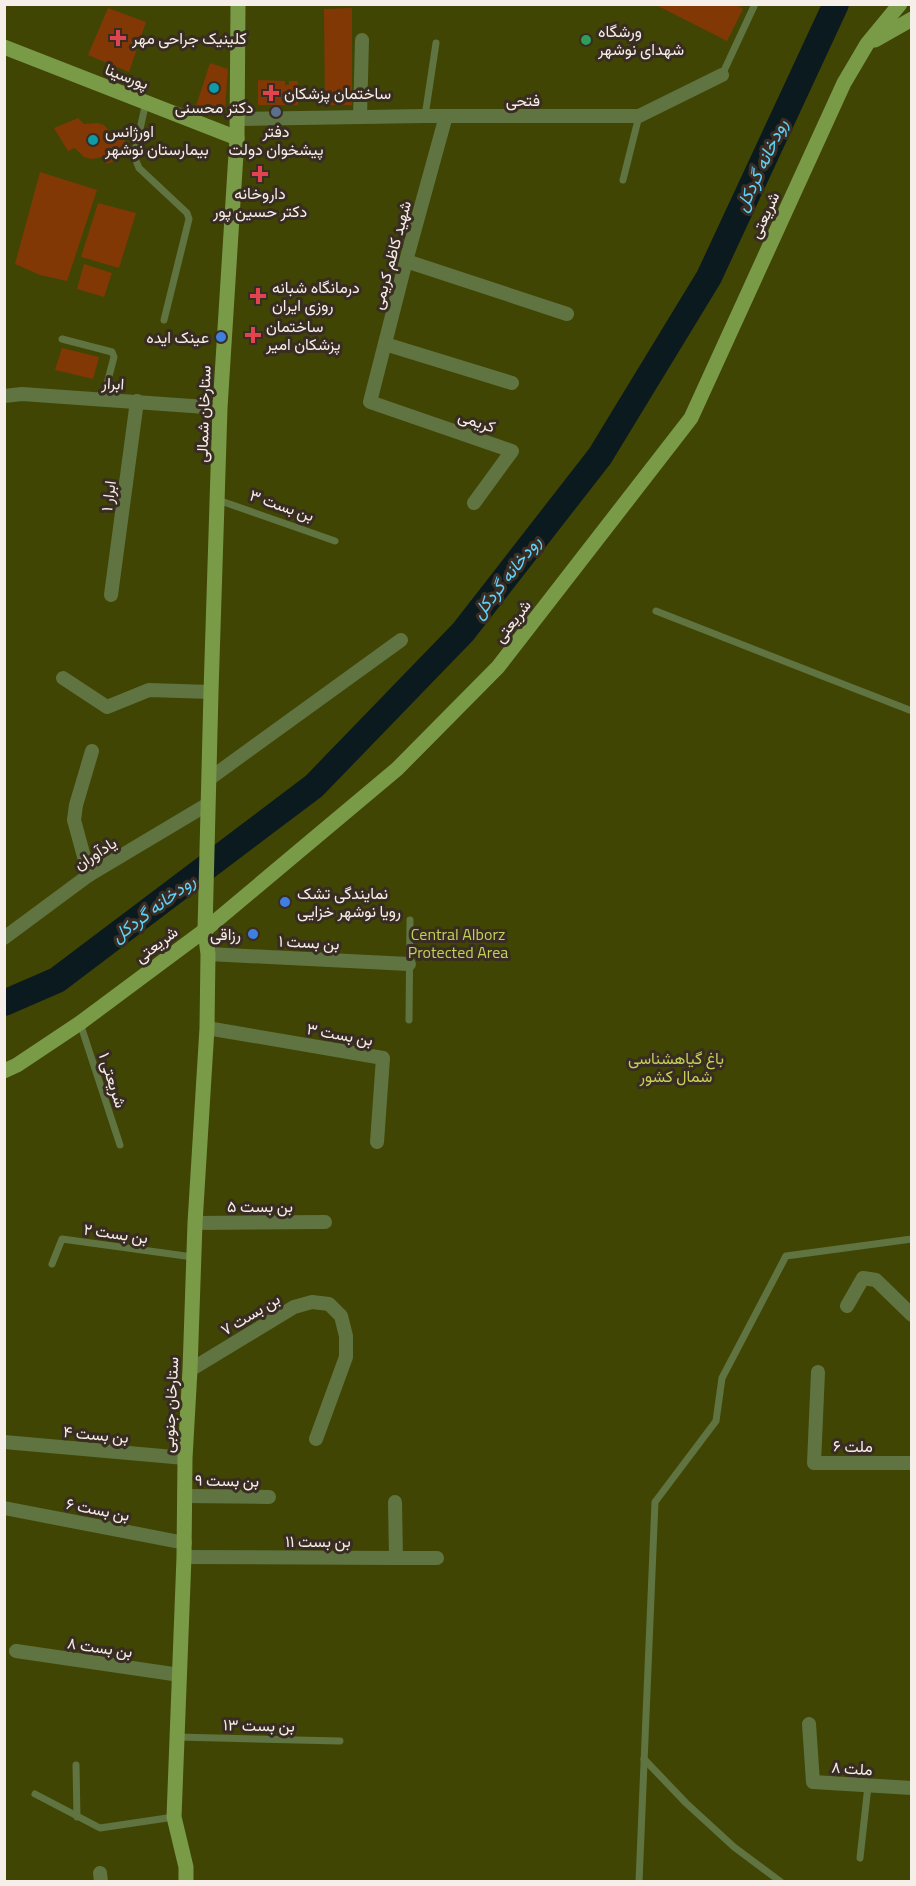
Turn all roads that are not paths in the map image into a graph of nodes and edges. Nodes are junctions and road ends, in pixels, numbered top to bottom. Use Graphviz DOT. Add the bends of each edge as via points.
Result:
graph roads {
  1 [pos="238,4"];
  2 [pos="754,4"];
  3 [pos="900,4"];
  4 [pos="912,19"];
  5 [pos="362,40"];
  6 [pos="436,43"];
  7 [pos="867,44"];
  8 [pos="4,47"];
  9 [pos="722,75"];
  10 [pos="146,102"];
  11 [pos="425,116"];
  12 [pos="446,116"];
  13 [pos="639,116"];
  14 [pos="360,117"];
  15 [pos="237,119"];
  16 [pos="237,138"];
  17 [pos="622,180"];
  18 [pos="406,261"];
  19 [pos="567,314"];
  20 [pos="164,320"];
  21 [pos="62,339"];
  22 [pos="385,344"];
  23 [pos="512,383"];
  24 [pos="4,396"];
  25 [pos="104,399"];
  26 [pos="136,401"];
  27 [pos="370,402"];
  28 [pos="220,408"];
  29 [pos="218,500"];
  30 [pos="474,503"];
  31 [pos="335,541"];
  32 [pos="111,595"];
  33 [pos="656,610"];
  34 [pos="401,640"];
  35 [pos="63,678"];
  36 [pos="211,692"];
  37 [pos="912,711"];
  38 [pos="92,752"];
  39 [pos="209,779"];
  40 [pos="208,804"];
  41 [pos="89,875"];
  42 [pos="206,904"];
  43 [pos="410,920"];
  44 [pos="205,930"];
  45 [pos="4,938"];
  46 [pos="208,954"];
  47 [pos="409,964"];
  48 [pos="409,1020"];
  49 [pos="80,1023"];
  50 [pos="207,1028"];
  51 [pos="4,1071"];
  52 [pos="377,1142"];
  53 [pos="120,1145"];
  54 [pos="325,1222"];
  55 [pos="195,1223"];
  56 [pos="912,1239"];
  57 [pos="193,1257"];
  58 [pos="52,1264"];
  59 [pos="847,1306"];
  60 [pos="912,1315"];
  61 [pos="190,1370"];
  62 [pos="818,1371"];
  63 [pos="316,1439"];
  64 [pos="4,1442"];
  65 [pos="185,1458"];
  66 [pos="912,1463"];
  67 [pos="185,1496"];
  68 [pos="270,1497"];
  69 [pos="395,1502"];
  70 [pos="4,1508"];
  71 [pos="185,1550"];
  72 [pos="396,1557"];
  73 [pos="437,1558"];
  74 [pos="16,1652"];
  75 [pos="180,1675"];
  76 [pos="809,1724"];
  77 [pos="177,1737"];
  78 [pos="340,1741"];
  79 [pos="644,1759"];
  80 [pos="76,1765"];
  81 [pos="868,1786"];
  82 [pos="912,1788"];
  83 [pos="35,1794"];
  84 [pos="76,1817"];
  85 [pos="174,1817"];
  86 [pos="860,1858"];
  87 [pos="186,1881"];
  88 [pos="639,1881"];
  89 [pos="781,1881"];
  1 -- 15 [label="main road, ستارخان شمالی"];
  2 -- 9 [label="lane, فتحی"];
  3 -- 7 [label="main road, شریعتی"];
  4 -- 7 [label="main road"];
  5 -- 14 [label="street"];
  6 -- 11 [label="lane"];
  7 -- 44 [label="main road, شریعتی" via="844,83 691,418 498,667 398,769"];
  8 -- 10 [label="main road, پورسینا"];
  9 -- 13 [label="street, فتحی"];
  10 -- 16 [label="main road, پورسینا"];
  10 -- 20 [label="lane" via="135,162 189,219"];
  11 -- 12 [label="street, فتحی"];
  11 -- 14 [label="street, فتحی"];
  12 -- 13 [label="street, فتحی"];
  12 -- 18 [label="street, شهید کاظم کریمی"];
  13 -- 17 [label="lane"];
  14 -- 15 [label="street, فتحی"];
  15 -- 16 [label="main road, ستارخان شمالی"];
  16 -- 28 [label="main road, ستارخان شمالی"];
  18 -- 19 [label="street"];
  18 -- 22 [label="street, شهید کاظم کریمی"];
  21 -- 25 [label="lane" via="112,352"];
  22 -- 23 [label="street"];
  22 -- 27 [label="street, شهید کاظم کریمی"];
  24 -- 25 [label="street, ابرار"];
  25 -- 26 [label="street, ابرار"];
  26 -- 28 [label="street, ابرار"];
  26 -- 32 [label="street, ابرار ۱"];
  27 -- 30 [label="street, کریمی" via="512,451"];
  28 -- 29 [label="main road, ستارخان شمالی"];
  29 -- 31 [label="lane, بن بست ۳"];
  29 -- 36 [label="main road, ستارخان شمالی"];
  33 -- 37 [label="lane"];
  34 -- 39 [label="street"];
  35 -- 36 [label="street" via="106,707 149,690"];
  36 -- 39 [label="main road, ستارخان شمالی"];
  38 -- 41 [label="street" via="74,820"];
  39 -- 40 [label="main road, ستارخان شمالی"];
  40 -- 41 [label="street, یادآوران"];
  40 -- 42 [label="main road, ستارخان شمالی"];
  41 -- 45 [label="street, یادآوران"];
  42 -- 44 [label="main road, ستارخان جنوبی"];
  43 -- 47 [label="lane"];
  44 -- 46 [label="main road, ستارخان جنوبی"];
  44 -- 49 [label="main road, شریعتی"];
  46 -- 47 [label="street, بن بست ۱"];
  46 -- 50 [label="main road, ستارخان جنوبی"];
  47 -- 48 [label="lane"];
  49 -- 51 [label="main road, شریعتی"];
  49 -- 53 [label="lane, شریعتی ۱"];
  50 -- 52 [label="street, بن بست ۳" via="383,1058"];
  50 -- 55 [label="main road, ستارخان جنوبی"];
  54 -- 55 [label="street, بن بست ۵"];
  55 -- 57 [label="main road, ستارخان جنوبی"];
  56 -- 79 [label="lane" via="786,1256 722,1378 716,1421 655,1502"];
  57 -- 58 [label="lane, بن بست ۲" via="62,1239"];
  57 -- 61 [label="main road, ستارخان جنوبی"];
  59 -- 60 [label="street" via="864,1278 876,1280"];
  61 -- 63 [label="street, بن بست ۷" via="294,1307 312,1302 329,1304 341,1316 346,1357"];
  61 -- 65 [label="main road, ستارخان جنوبی"];
  62 -- 66 [label="street, ملت ۶" via="814,1463"];
  64 -- 65 [label="street, بن بست ۴"];
  65 -- 67 [label="main road, ستارخان جنوبی"];
  67 -- 68 [label="street, بن بست ۹"];
  67 -- 71 [label="main road, ستارخان جنوبی"];
  69 -- 72 [label="street"];
  70 -- 71 [label="street, بن بست ۶"];
  71 -- 72 [label="street, بن بست ۱۱"];
  71 -- 75 [label="main road, ستارخان جنوبی"];
  72 -- 73 [label="street, بن بست ۱۱"];
  74 -- 75 [label="street, بن بست ۸"];
  75 -- 77 [label="main road, ستارخان جنوبی"];
  76 -- 81 [label="street, ملت ۸" via="813,1782"];
  77 -- 78 [label="lane, بن بست ۱۳"];
  77 -- 85 [label="main road, ستارخان جنوبی"];
  79 -- 88 [label="lane"];
  79 -- 89 [label="lane" via="734,1847"];
  80 -- 84 [label="lane"];
  81 -- 82 [label="street, ملت ۸"];
  81 -- 86 [label="lane"];
  83 -- 84 [label="lane"];
  84 -- 85 [label="lane" via="100,1828"];
  85 -- 87 [label="main road, ستارخان جنوبی"];
}
